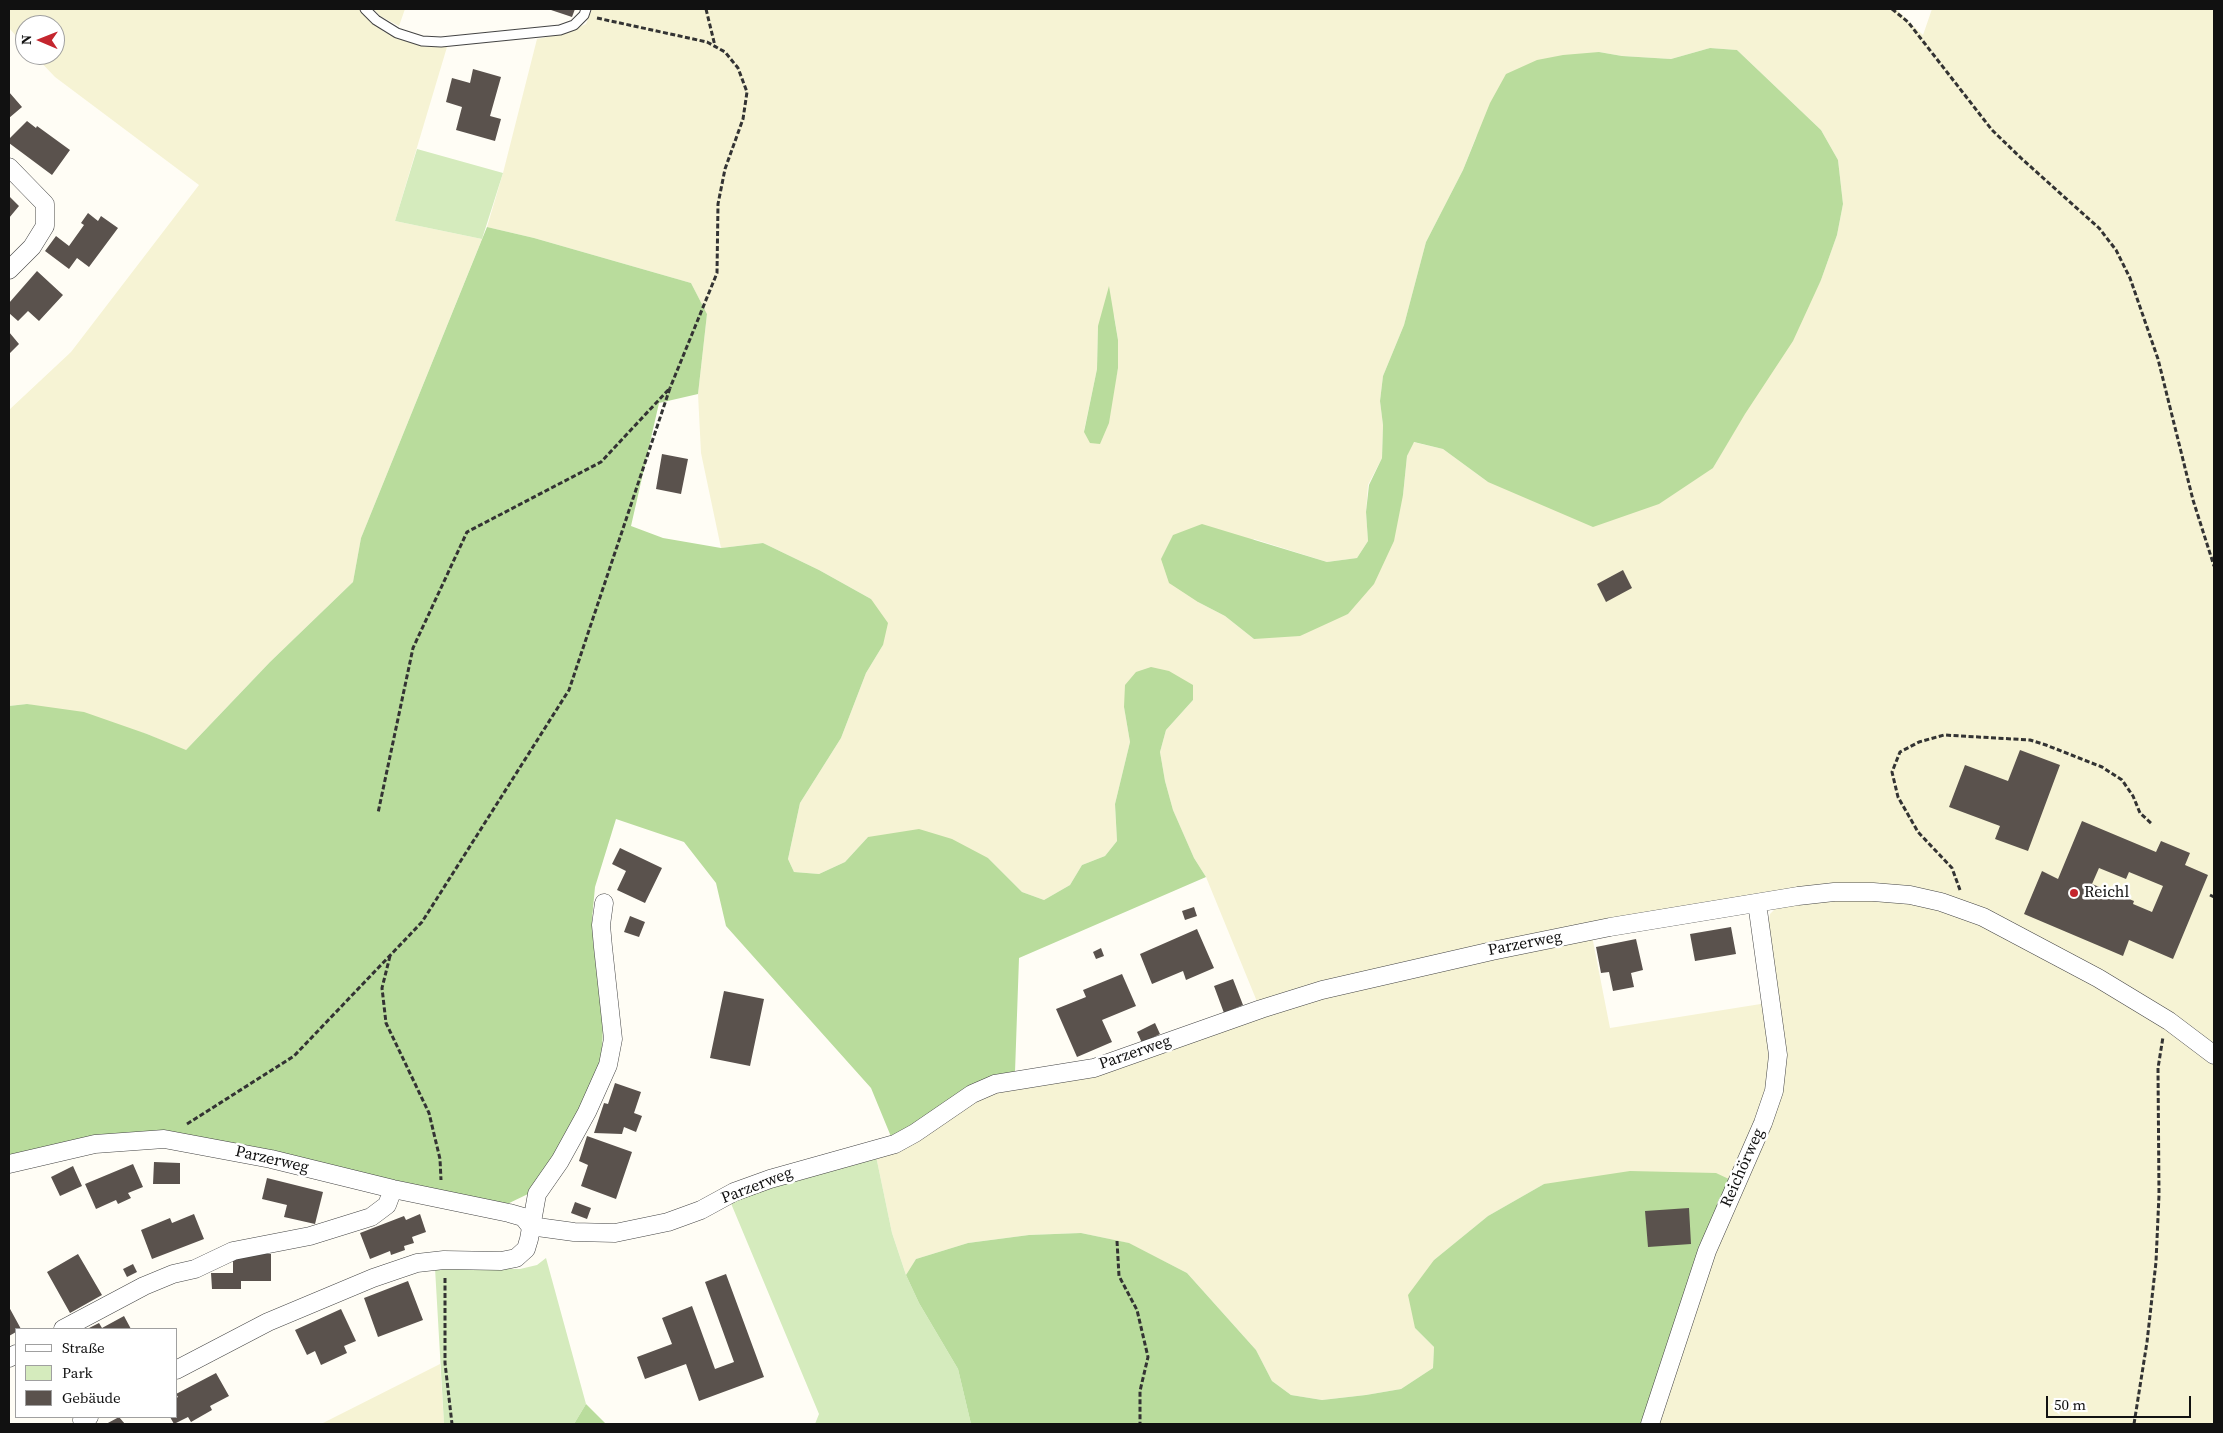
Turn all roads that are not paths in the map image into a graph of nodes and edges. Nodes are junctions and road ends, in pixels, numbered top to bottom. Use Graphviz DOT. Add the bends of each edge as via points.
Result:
graph roads {
  1 [pos="365,9"];
  2 [pos="585,12"];
  3 [pos="9,167"];
  4 [pos="9,270"];
  5 [pos="604,903"];
  6 [pos="1757,903"];
  7 [pos="2214,1054"];
  8 [pos="9,1164"];
  9 [pos="393,1189"];
  10 [pos="530,1226"];
  11 [pos="65,1328"];
  12 [pos="178,1369"];
  13 [pos="1650,1424"];
  1 -- 2 [label="lane" via="376,20 397,32 422,41 441,42 560,30 574,25"];
  3 -- 4 [label="street" via="45,204 46,226 32,247"];
  5 -- 10 [label="street" via="601,925 603,957 613,1039 608,1065 560,1161 537,1194"];
  6 -- 7 [label="street, Parzerweg" via="1807,895 1874,892 1910,895 1959,908 2037,944 2098,978 2169,1021"];
  6 -- 10 [label="street, Parzerweg" via="1610,927 1390,973 1261,1009 1094,1068 995,1084 972,1094 894,1144 770,1179 734,1192 701,1210 660,1224 601,1234"];
  6 -- 13 [label="street, Reichörweg" via="1778,1055 1774,1091 1764,1123 1707,1251"];
  8 -- 9 [label="street, Parzerweg" via="95,1144 164,1139 271,1159"];
  9 -- 10 [label="street, Parzerweg" via="509,1213 522,1217"];
  9 -- 11 [label="street" via="388,1205 370,1218 310,1236 233,1251 144,1286"];
  10 -- 12 [label="street" via="526,1249 516,1258 417,1263 268,1322"];
}
